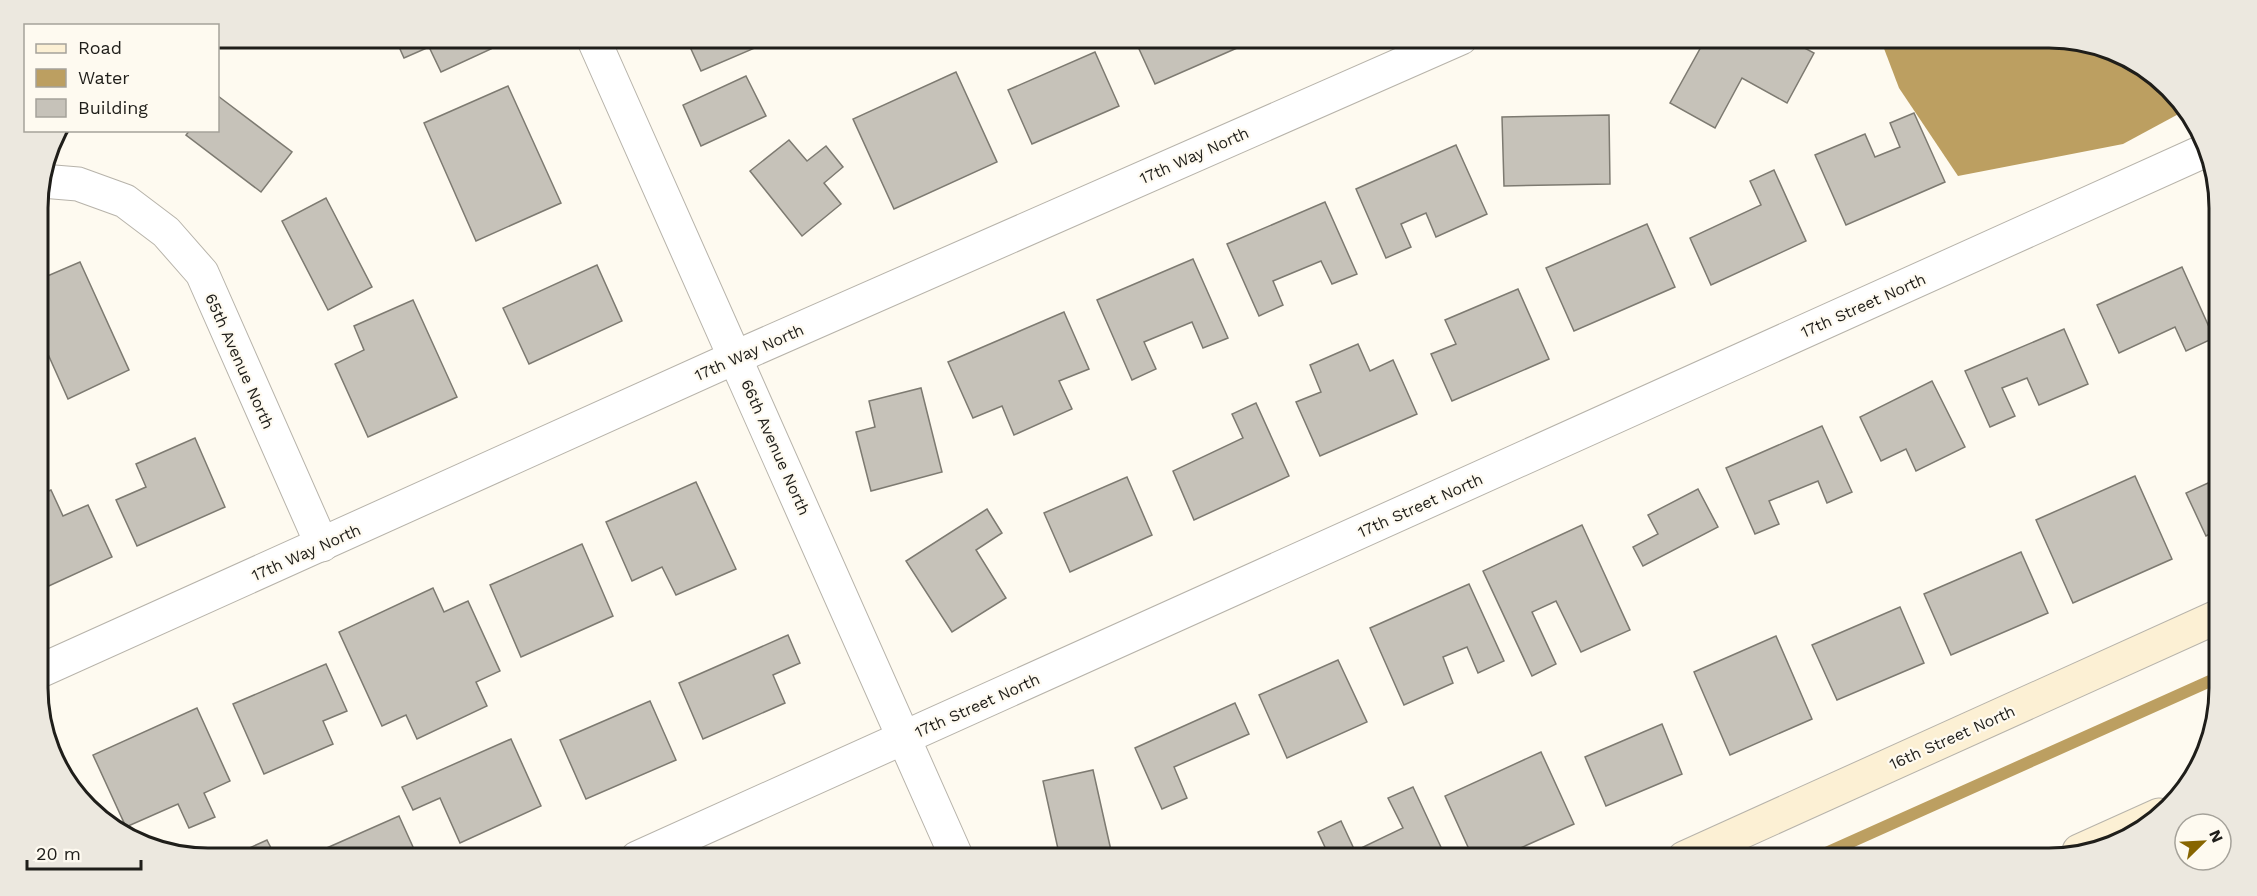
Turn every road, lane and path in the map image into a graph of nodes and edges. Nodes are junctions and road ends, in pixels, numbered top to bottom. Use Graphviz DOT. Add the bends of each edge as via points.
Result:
graph roads {
  1 [pos="597,48"];
  2 [pos="1438,48"];
  3 [pos="2199,153"];
  4 [pos="50,182"];
  5 [pos="736,357"];
  6 [pos="322,545"];
  7 [pos="2209,621"];
  8 [pos="48,667"];
  9 [pos="904,738"];
  10 [pos="659,848"];
  11 [pos="953,848"];
  12 [pos="1706,848"];
  1 -- 5 [label="street, 66th Avenue North"];
  2 -- 5 [label="street, 17th Way North"];
  3 -- 9 [label="street, 17th Street North"];
  4 -- 6 [label="street, 65th Avenue North" via="78,184 125,201 166,232 202,273"];
  5 -- 6 [label="street, 17th Way North"];
  5 -- 9 [label="street, 66th Avenue North"];
  6 -- 8 [label="street, 17th Way North"];
  7 -- 12 [label="street, 16th Street North"];
  9 -- 10 [label="street, 17th Street North"];
  9 -- 11 [label="street, 66th Avenue North"];
}
